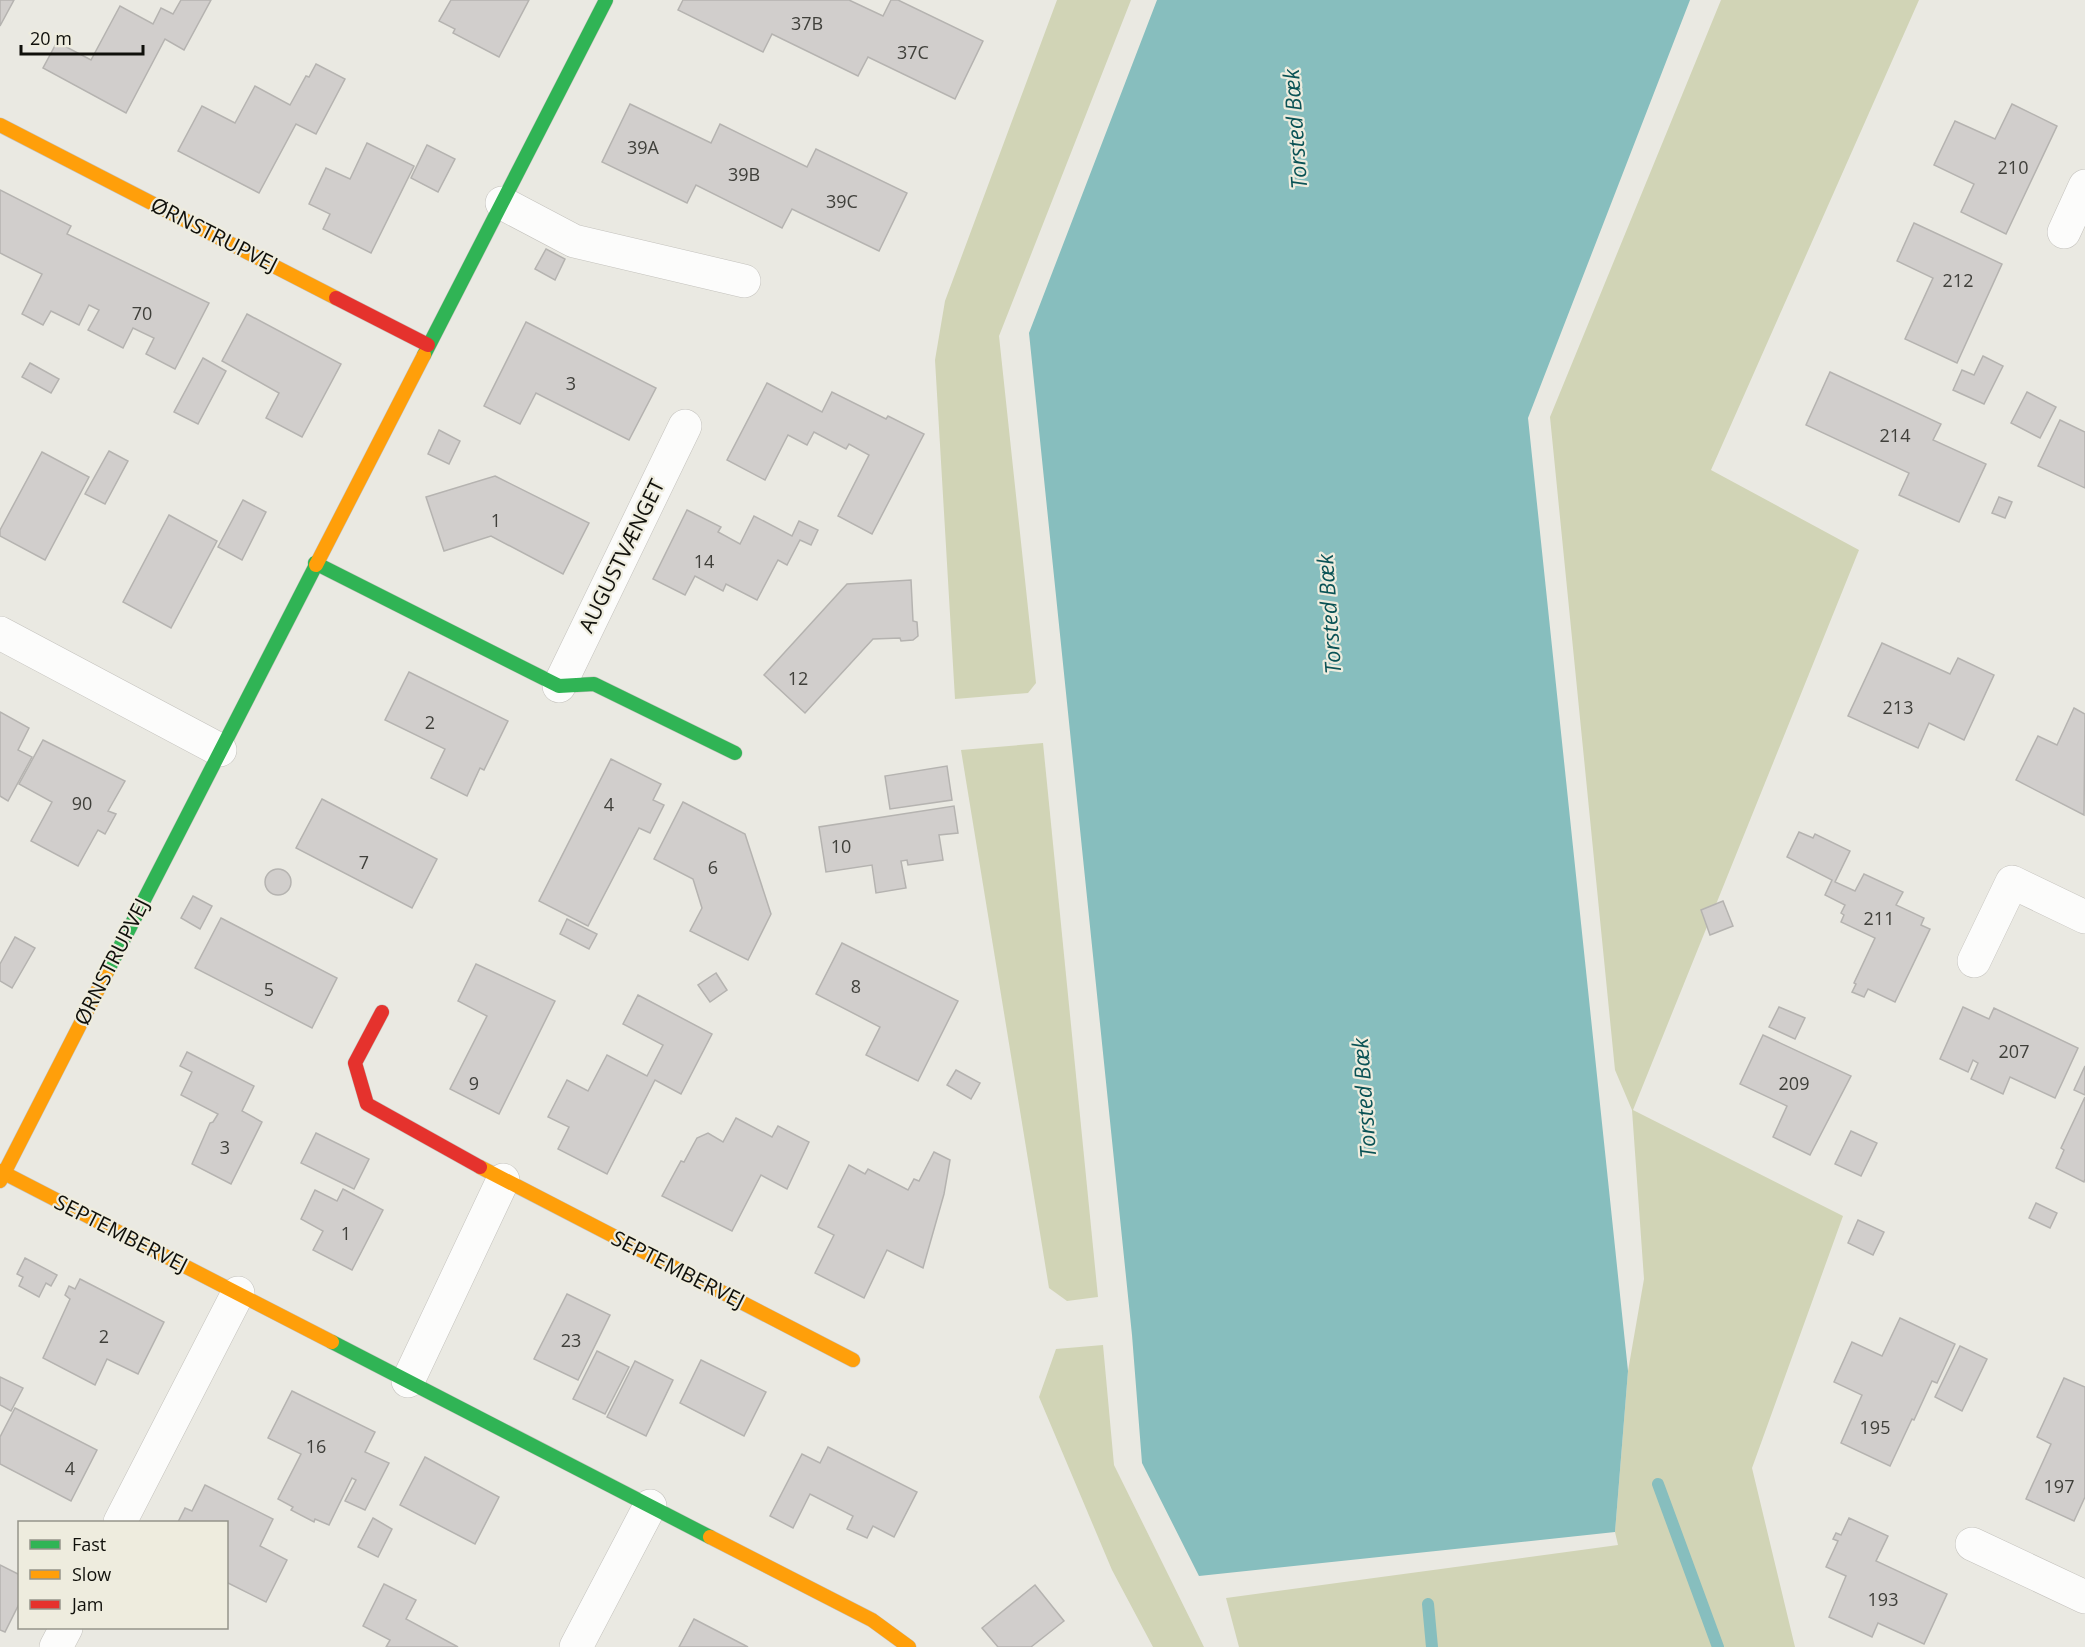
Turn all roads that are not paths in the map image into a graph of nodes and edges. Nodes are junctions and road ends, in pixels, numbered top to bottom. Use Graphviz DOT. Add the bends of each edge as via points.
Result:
graph roads {
  1 [pos="606,0"];
  2 [pos="0,125"];
  3 [pos="2085,186"];
  4 [pos="502,203"];
  5 [pos="2064,232"];
  6 [pos="744,281"];
  7 [pos="428,345"];
  8 [pos="685,426"];
  9 [pos="315,563"];
  10 [pos="0,633"];
  11 [pos="559,686"];
  12 [pos="220,750"];
  13 [pos="735,753"];
  14 [pos="2085,917"];
  15 [pos="1974,961"];
  16 [pos="382,1012"];
  17 [pos="1,1175"];
  18 [pos="503,1180"];
  19 [pos="238,1293"];
  20 [pos="853,1360"];
  21 [pos="408,1381"];
  22 [pos="650,1506"];
  23 [pos="121,1521"];
  24 [pos="1972,1544"];
  25 [pos="2085,1597"];
  26 [pos="65,1629"];
  27 [pos="56,1647"];
  28 [pos="576,1647"];
  29 [pos="909,1647"];
  1 -- 4 [label="street, ØRNSTRUPVEJ"];
  2 -- 7 [label="street, ØRNSTRUPVEJ"];
  3 -- 5 [label="street"];
  4 -- 6 [label="street" via="574,241"];
  4 -- 7 [label="street, ØRNSTRUPVEJ"];
  7 -- 9 [label="street, ØRNSTRUPVEJ"];
  8 -- 11 [label="street, AUGUSTVÆNGET"];
  9 -- 11 [label="street"];
  9 -- 12 [label="street, ØRNSTRUPVEJ"];
  10 -- 12 [label="street"];
  11 -- 13 [label="street" via="594,684"];
  12 -- 17 [label="street, ØRNSTRUPVEJ"];
  14 -- 15 [label="street" via="2012,882"];
  16 -- 18 [label="street, SEPTEMBERVEJ" via="356,1063 367,1104"];
  17 -- 19 [label="street, SEPTEMBERVEJ"];
  18 -- 20 [label="street, SEPTEMBERVEJ"];
  18 -- 21 [label="street"];
  19 -- 21 [label="street, SEPTEMBERVEJ"];
  19 -- 23 [label="street"];
  21 -- 22 [label="street, SEPTEMBERVEJ"];
  22 -- 28 [label="street"];
  22 -- 29 [label="street, SEPTEMBERVEJ" via="872,1620"];
  24 -- 25 [label="street"];
  26 -- 27 [label="street"];
}
